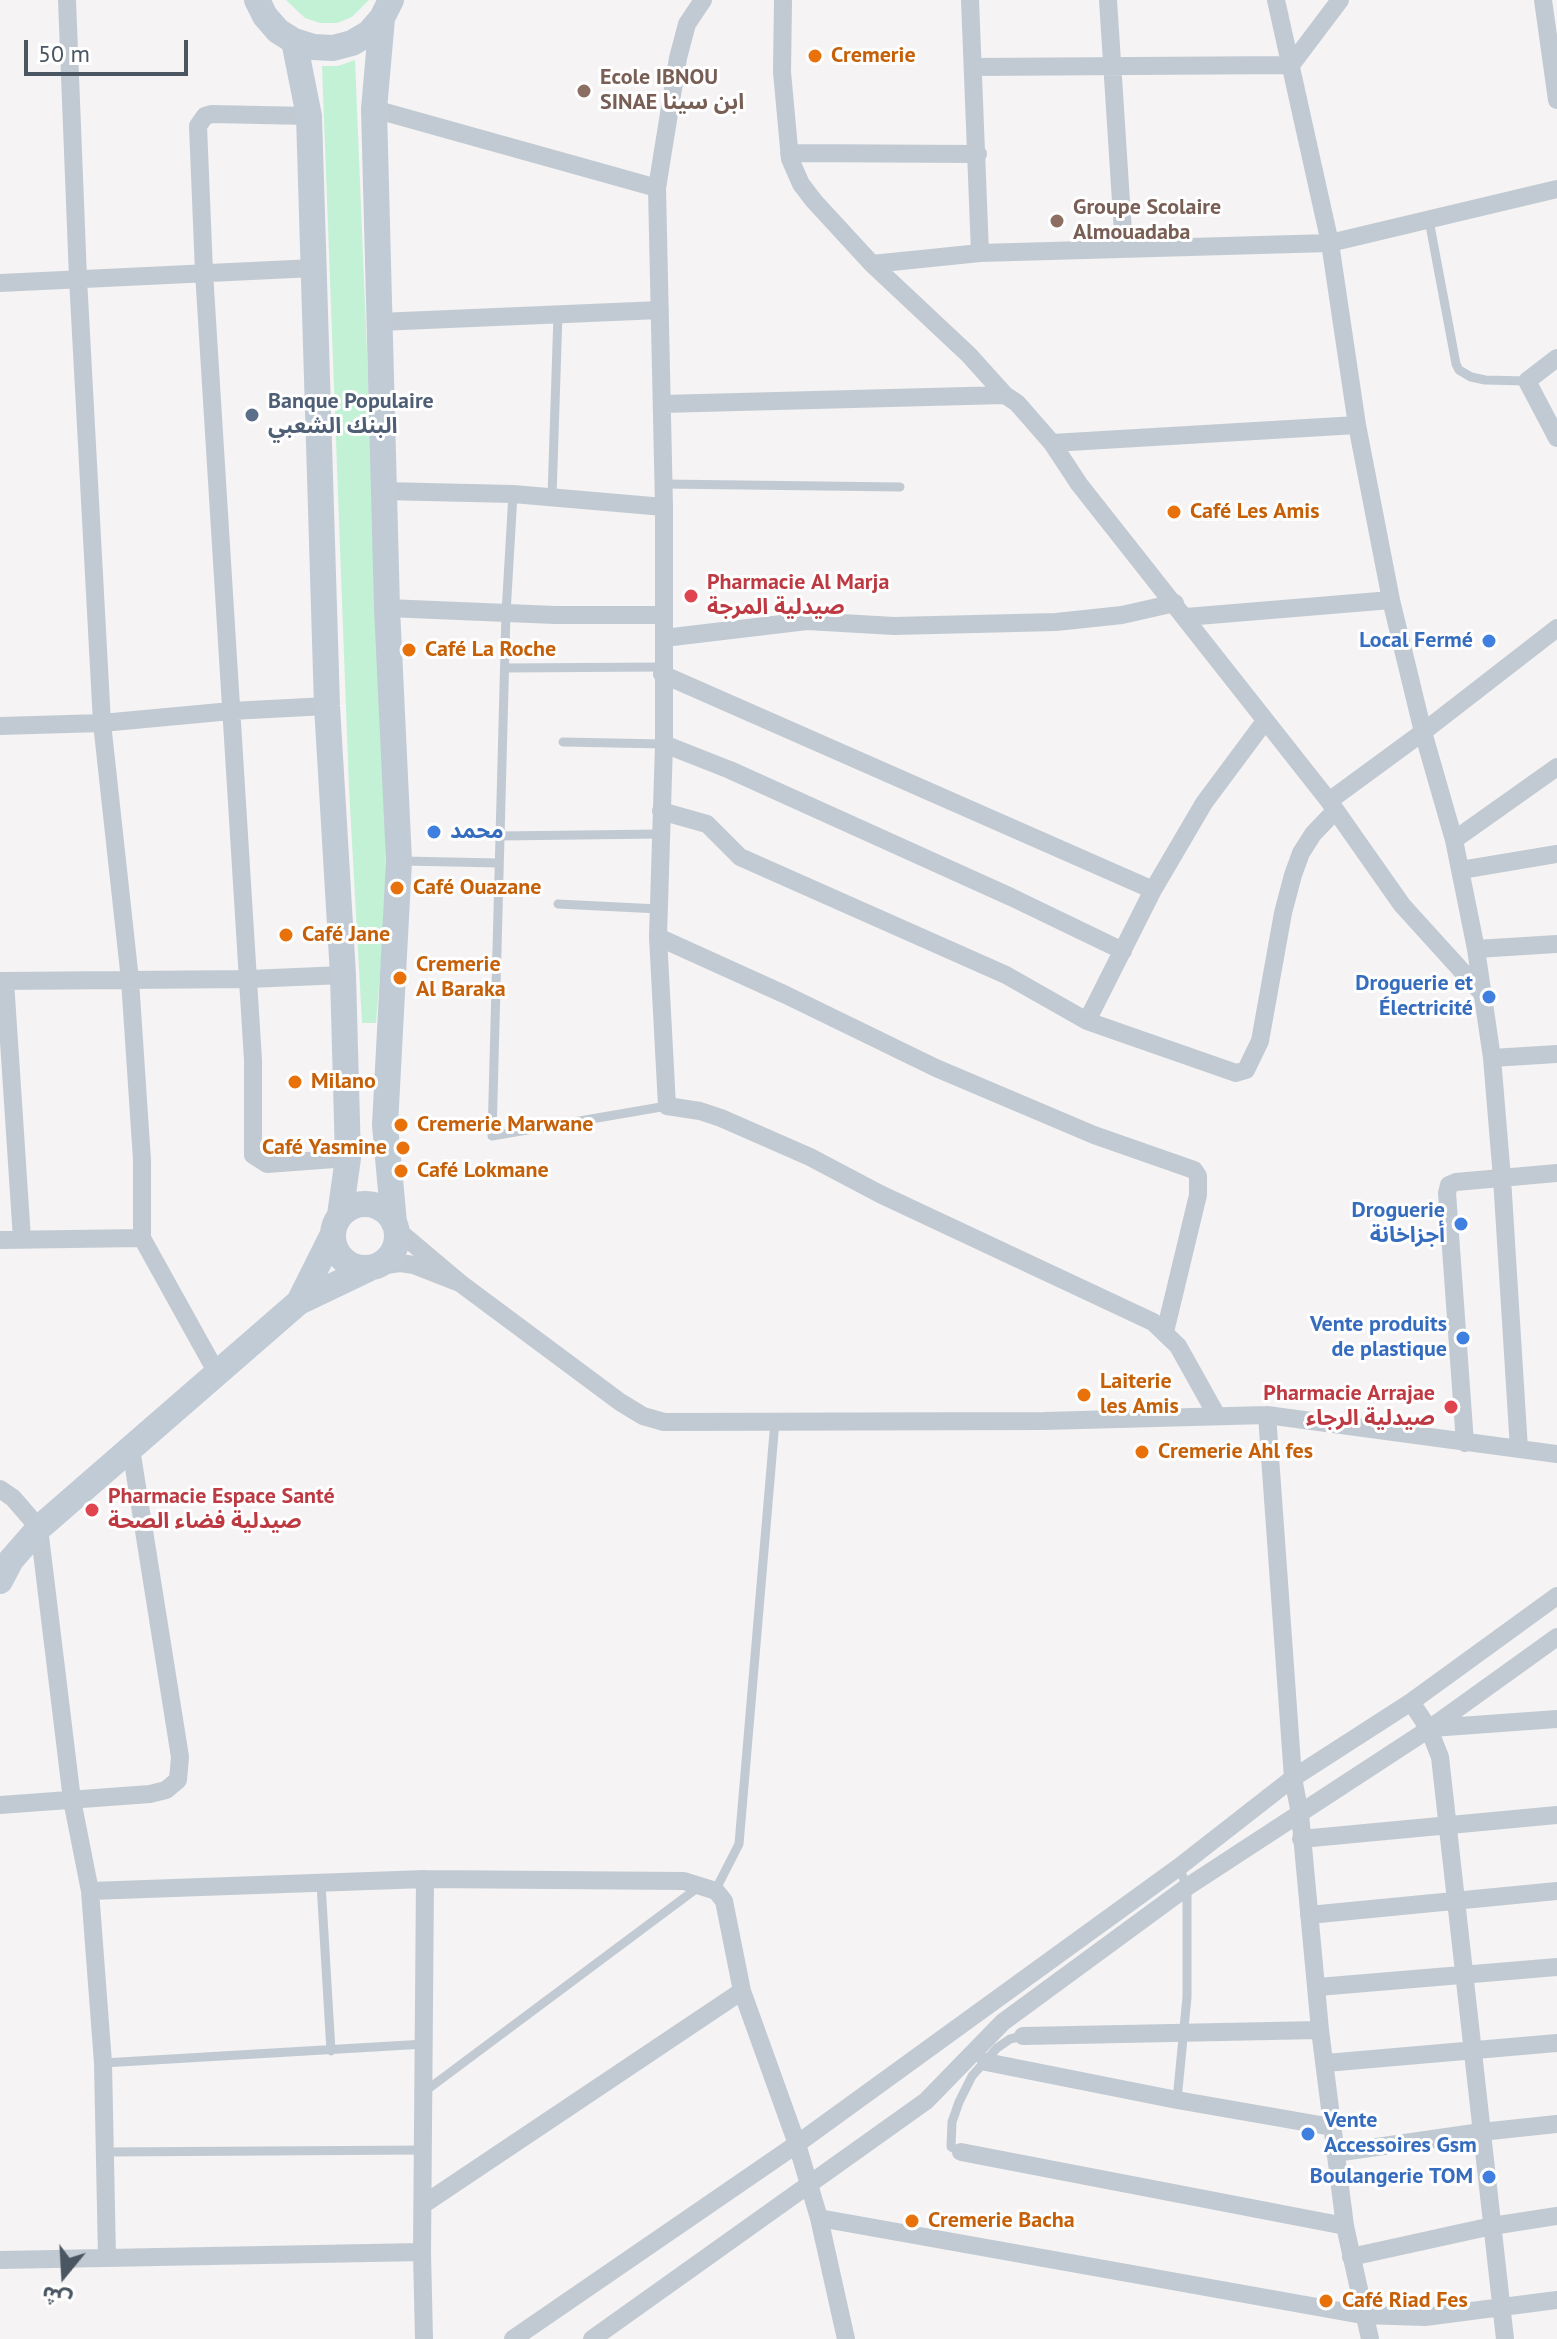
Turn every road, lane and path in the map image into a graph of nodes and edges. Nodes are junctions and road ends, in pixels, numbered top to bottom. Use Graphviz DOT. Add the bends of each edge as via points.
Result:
graph roads {
  1 [pos="67,0"];
  2 [pos="257,0"];
  3 [pos="703,0"];
  4 [pos="783,0"];
  5 [pos="970,0"];
  6 [pos="1108,0"];
  7 [pos="1276,0"];
  8 [pos="1340,0"];
  9 [pos="1543,0"];
  10 [pos="387,9"];
  11 [pos="294,41"];
  12 [pos="1291,65"];
  13 [pos="1112,66"];
  14 [pos="973,67"];
  15 [pos="1557,100"];
  16 [pos="374,109"];
  17 [pos="309,116"];
  18 [pos="789,153"];
  19 [pos="978,154"];
  20 [pos="657,188"];
  21 [pos="1557,189"];
  22 [pos="1429,220"];
  23 [pos="1330,243"];
  24 [pos="1124,248"];
  25 [pos="980,253"];
  26 [pos="872,264"];
  27 [pos="314,268"];
  28 [pos="204,272"];
  29 [pos="78,278"];
  30 [pos="0,283"];
  31 [pos="660,310"];
  32 [pos="558,314"];
  33 [pos="379,322"];
  34 [pos="1557,358"];
  35 [pos="1527,381"];
  36 [pos="1005,395"];
  37 [pos="662,404"];
  38 [pos="1357,425"];
  39 [pos="1557,438"];
  40 [pos="1052,443"];
  41 [pos="664,484"];
  42 [pos="900,487"];
  43 [pos="383,491"];
  44 [pos="513,494"];
  45 [pos="552,497"];
  46 [pos="664,507"];
  47 [pos="1391,600"];
  48 [pos="387,608"];
  49 [pos="1180,610"];
  50 [pos="1557,612"];
  51 [pos="506,613"];
  52 [pos="663,615"];
  53 [pos="1555,629"];
  54 [pos="664,638"];
  55 [pos="505,668"];
  56 [pos="662,670"];
  57 [pos="327,706"];
  58 [pos="231,711"];
  59 [pos="1265,721"];
  60 [pos="102,723"];
  61 [pos="0,726"];
  62 [pos="1423,732"];
  63 [pos="563,742"];
  64 [pos="664,744"];
  65 [pos="1557,767"];
  66 [pos="1332,806"];
  67 [pos="661,811"];
  68 [pos="660,834"];
  69 [pos="500,836"];
  70 [pos="1454,840"];
  71 [pos="1557,854"];
  72 [pos="399,861"];
  73 [pos="499,863"];
  74 [pos="1461,870"];
  75 [pos="1153,890"];
  76 [pos="558,904"];
  77 [pos="659,909"];
  78 [pos="658,937"];
  79 [pos="1557,944"];
  80 [pos="1476,949"];
  81 [pos="1123,951"];
  82 [pos="343,975"];
  83 [pos="249,979"];
  84 [pos="130,980"];
  85 [pos="2,981"];
  86 [pos="1481,992"];
  87 [pos="1087,1021"];
  88 [pos="1557,1054"];
  89 [pos="1492,1058"];
  90 [pos="667,1106"];
  91 [pos="348,1158"];
  92 [pos="1557,1173"];
  93 [pos="1502,1178"];
  94 [pos="336,1226"];
  95 [pos="395,1226"];
  96 [pos="142,1238"];
  97 [pos="22,1239"];
  98 [pos="0,1240"];
  99 [pos="373,1267"];
  100 [pos="460,1283"];
  101 [pos="299,1302"];
  102 [pos="1165,1332"];
  103 [pos="218,1375"];
  104 [pos="1267,1415"];
  105 [pos="1217,1416"];
  106 [pos="775,1421"];
  107 [pos="1465,1443"];
  108 [pos="131,1449"];
  109 [pos="1519,1449"];
  110 [pos="1557,1454"];
  111 [pos="0,1489"];
  112 [pos="39,1528"];
  113 [pos="0,1581"];
  114 [pos="1557,1596"];
  115 [pos="1557,1637"];
  116 [pos="1411,1702"];
  117 [pos="1557,1719"];
  118 [pos="1429,1729"];
  119 [pos="1293,1778"];
  120 [pos="72,1800"];
  121 [pos="0,1805"];
  122 [pos="1300,1814"];
  123 [pos="1557,1815"];
  124 [pos="1448,1824"];
  125 [pos="1301,1839"];
  126 [pos="1179,1867"];
  127 [pos="425,1879"];
  128 [pos="321,1884"];
  129 [pos="1187,1887"];
  130 [pos="708,1888"];
  131 [pos="90,1891"];
  132 [pos="1557,1891"];
  133 [pos="1457,1903"];
  134 [pos="1309,1915"];
  135 [pos="1557,1967"];
  136 [pos="1464,1974"];
  137 [pos="1318,1987"];
  138 [pos="742,1991"];
  139 [pos="1320,2030"];
  140 [pos="1184,2034"];
  141 [pos="1023,2036"];
  142 [pos="1557,2043"];
  143 [pos="425,2044"];
  144 [pos="1472,2050"];
  145 [pos="331,2051"];
  146 [pos="986,2062"];
  147 [pos="103,2063"];
  148 [pos="1326,2063"];
  149 [pos="424,2092"];
  150 [pos="1177,2100"];
  151 [pos="1557,2124"];
  152 [pos="1332,2127"];
  153 [pos="1481,2132"];
  154 [pos="797,2144"];
  155 [pos="424,2150"];
  156 [pos="106,2152"];
  157 [pos="961,2152"];
  158 [pos="1335,2153"];
  159 [pos="809,2184"];
  160 [pos="424,2204"];
  161 [pos="1557,2216"];
  162 [pos="819,2218"];
  163 [pos="1345,2226"];
  164 [pos="1492,2226"];
  165 [pos="422,2252"];
  166 [pos="107,2257"];
  167 [pos="1351,2257"];
  168 [pos="0,2260"];
  169 [pos="1557,2300"];
  170 [pos="1501,2308"];
  171 [pos="1362,2315"];
  172 [pos="849,2338"];
  173 [pos="424,2339"];
  174 [pos="513,2339"];
  175 [pos="592,2339"];
  176 [pos="1370,2339"];
  177 [pos="1505,2339"];
  1 -- 29 [label="street"];
  2 -- 11 [label="street" via="278,31"];
  3 -- 20 [label="street" via="687,24 678,58"];
  4 -- 18 [label="street"];
  5 -- 14 [label="street"];
  6 -- 13 [label="street"];
  7 -- 12 [label="street"];
  8 -- 12 [label="street"];
  9 -- 15 [label="street"];
  10 -- 11 [label="street" via="369,33 352,43 333,48"];
  10 -- 16 [label="street"];
  11 -- 17 [label="street"];
  12 -- 13 [label="street"];
  12 -- 23 [label="street"];
  13 -- 14 [label="street"];
  13 -- 24 [label="street"];
  14 -- 19 [label="street"];
  16 -- 20 [label="street"];
  16 -- 33 [label="street"];
  17 -- 27 [label="street"];
  17 -- 28 [label="street" via="212,114 201,120"];
  18 -- 19 [label="street"];
  18 -- 26 [label="street" via="801,184"];
  19 -- 25 [label="street"];
  20 -- 31 [label="street"];
  21 -- 22 [label="street"];
  22 -- 23 [label="street"];
  22 -- 35 [label="lane" via="1459,370 1485,380"];
  23 -- 24 [label="street"];
  23 -- 38 [label="street"];
  24 -- 25 [label="street"];
  25 -- 26 [label="street"];
  26 -- 36 [label="street"];
  27 -- 28 [label="street"];
  27 -- 57 [label="street"];
  28 -- 29 [label="street"];
  28 -- 58 [label="street"];
  29 -- 30 [label="street"];
  29 -- 60 [label="street"];
  31 -- 32 [label="street"];
  31 -- 37 [label="street"];
  32 -- 33 [label="street"];
  32 -- 45 [label="lane"];
  33 -- 43 [label="street"];
  34 -- 35 [label="street"];
  35 -- 39 [label="street"];
  36 -- 37 [label="street"];
  36 -- 40 [label="street"];
  37 -- 41 [label="street"];
  38 -- 40 [label="street"];
  38 -- 47 [label="street"];
  40 -- 49 [label="street"];
  41 -- 42 [label="lane"];
  41 -- 46 [label="street"];
  43 -- 44 [label="street"];
  43 -- 48 [label="street"];
  44 -- 45 [label="street"];
  44 -- 51 [label="lane"];
  45 -- 46 [label="street"];
  46 -- 52 [label="street"];
  47 -- 49 [label="street"];
  47 -- 62 [label="street"];
  48 -- 51 [label="street"];
  48 -- 72 [label="street"];
  49 -- 54 [label="street" via="1056,622 894,626 807,621"];
  49 -- 59 [label="street"];
  50 -- 53 [label="street"];
  51 -- 52 [label="street"];
  51 -- 55 [label="lane"];
  52 -- 54 [label="street"];
  53 -- 62 [label="street"];
  54 -- 56 [label="street"];
  55 -- 56 [label="lane"];
  55 -- 69 [label="lane"];
  56 -- 64 [label="street"];
  56 -- 75 [label="street"];
  57 -- 58 [label="street"];
  57 -- 82 [label="street"];
  58 -- 60 [label="street"];
  58 -- 83 [label="street"];
  59 -- 66 [label="street"];
  59 -- 75 [label="street" via="1204,803"];
  60 -- 61 [label="street"];
  60 -- 84 [label="street"];
  62 -- 66 [label="street"];
  62 -- 70 [label="street"];
  63 -- 64 [label="lane"];
  64 -- 67 [label="street"];
  64 -- 81 [label="street"];
  65 -- 70 [label="street"];
  66 -- 86 [label="street" via="1402,905"];
  66 -- 87 [label="street" via="1293,875 1260,1041 1246,1070 1236,1073"];
  67 -- 68 [label="street"];
  67 -- 87 [label="street" via="707,824 740,857 1006,975"];
  68 -- 69 [label="lane"];
  68 -- 77 [label="street"];
  69 -- 73 [label="lane"];
  70 -- 74 [label="street"];
  71 -- 74 [label="street"];
  72 -- 73 [label="lane"];
  72 -- 95 [label="street" via="385,1125"];
  73 -- 90 [label="lane" via="492,1136"];
  74 -- 80 [label="street"];
  75 -- 81 [label="street"];
  76 -- 77 [label="lane"];
  77 -- 78 [label="street"];
  78 -- 90 [label="street"];
  78 -- 102 [label="street" via="936,1068 1094,1135 1194,1170 1198,1195"];
  79 -- 80 [label="street"];
  80 -- 86 [label="street"];
  81 -- 87 [label="street"];
  82 -- 83 [label="street"];
  82 -- 91 [label="street"];
  83 -- 84 [label="street"];
  83 -- 91 [label="street" via="253,1155 267,1164"];
  84 -- 85 [label="street"];
  84 -- 96 [label="street"];
  85 -- 97 [label="street"];
  86 -- 89 [label="street"];
  88 -- 89 [label="street"];
  89 -- 93 [label="street"];
  90 -- 102 [label="street" via="721,1118 810,1157"];
  91 -- 94 [label="street"];
  92 -- 93 [label="street"];
  93 -- 107 [label="street" via="1456,1182 1447,1193"];
  93 -- 109 [label="street"];
  94 -- 95 [label="street" via="348,1208 370,1205 380,1208"];
  94 -- 99 [label="street" via="339,1256 347,1264"];
  94 -- 101 [label="street"];
  95 -- 99 [label="street" via="393,1252"];
  95 -- 100 [label="street"];
  96 -- 97 [label="street"];
  96 -- 103 [label="street"];
  97 -- 98 [label="street"];
  99 -- 100 [label="street" via="414,1265"];
  99 -- 101 [label="street"];
  100 -- 106 [label="street" via="643,1416 683,1423"];
  101 -- 103 [label="street"];
  102 -- 105 [label="street"];
  103 -- 108 [label="street"];
  104 -- 105 [label="street"];
  104 -- 107 [label="street"];
  104 -- 119 [label="street"];
  105 -- 106 [label="street"];
  106 -- 130 [label="lane" via="739,1844"];
  107 -- 109 [label="street"];
  108 -- 112 [label="street"];
  108 -- 120 [label="street" via="181,1769 166,1790"];
  109 -- 110 [label="street"];
  111 -- 112 [label="street"];
  112 -- 113 [label="street"];
  112 -- 120 [label="street"];
  114 -- 116 [label="street"];
  115 -- 118 [label="street"];
  116 -- 118 [label="street"];
  116 -- 119 [label="street"];
  117 -- 118 [label="street"];
  118 -- 122 [label="street"];
  118 -- 124 [label="street" via="1440,1757"];
  119 -- 122 [label="street"];
  119 -- 126 [label="street"];
  120 -- 121 [label="street"];
  120 -- 131 [label="street"];
  122 -- 125 [label="street"];
  122 -- 129 [label="street"];
  123 -- 124 [label="street"];
  124 -- 125 [label="street"];
  124 -- 133 [label="street"];
  125 -- 134 [label="street"];
  126 -- 129 [label="lane"];
  126 -- 154 [label="street"];
  127 -- 128 [label="street"];
  127 -- 130 [label="street" via="684,1881"];
  127 -- 143 [label="street"];
  128 -- 131 [label="street"];
  128 -- 145 [label="lane"];
  129 -- 140 [label="lane"];
  129 -- 159 [label="street" via="1003,2022 926,2101"];
  130 -- 138 [label="street" via="724,1901"];
  130 -- 149 [label="lane"];
  131 -- 147 [label="street"];
  132 -- 133 [label="street"];
  133 -- 134 [label="street"];
  133 -- 136 [label="street"];
  134 -- 137 [label="street"];
  135 -- 136 [label="street"];
  136 -- 137 [label="street"];
  136 -- 144 [label="street"];
  137 -- 139 [label="street"];
  138 -- 154 [label="street"];
  138 -- 160 [label="street"];
  139 -- 140 [label="street"];
  139 -- 148 [label="street"];
  140 -- 141 [label="street"];
  140 -- 150 [label="lane"];
  141 -- 146 [label="lane" via="1003,2044"];
  142 -- 144 [label="street"];
  143 -- 145 [label="lane"];
  143 -- 149 [label="street"];
  144 -- 148 [label="street"];
  144 -- 153 [label="street"];
  145 -- 147 [label="lane"];
  146 -- 150 [label="street"];
  146 -- 157 [label="lane" via="972,2076 952,2122 951,2147"];
  147 -- 156 [label="street"];
  148 -- 152 [label="street"];
  149 -- 155 [label="street"];
  150 -- 152 [label="street"];
  151 -- 153 [label="street"];
  152 -- 158 [label="street"];
  153 -- 158 [label="street"];
  153 -- 164 [label="street"];
  154 -- 159 [label="street"];
  154 -- 174 [label="street"];
  155 -- 156 [label="lane"];
  155 -- 160 [label="street"];
  156 -- 166 [label="street"];
  157 -- 163 [label="street"];
  158 -- 163 [label="street"];
  159 -- 162 [label="street"];
  159 -- 175 [label="street"];
  160 -- 165 [label="street"];
  161 -- 164 [label="street"];
  162 -- 171 [label="street"];
  162 -- 172 [label="street"];
  163 -- 167 [label="street"];
  164 -- 167 [label="street"];
  164 -- 170 [label="street"];
  165 -- 166 [label="street"];
  165 -- 173 [label="street"];
  166 -- 168 [label="street"];
  167 -- 171 [label="street"];
  169 -- 170 [label="street"];
  170 -- 171 [label="street" via="1425,2317"];
  170 -- 177 [label="street"];
  171 -- 176 [label="street"];
}
